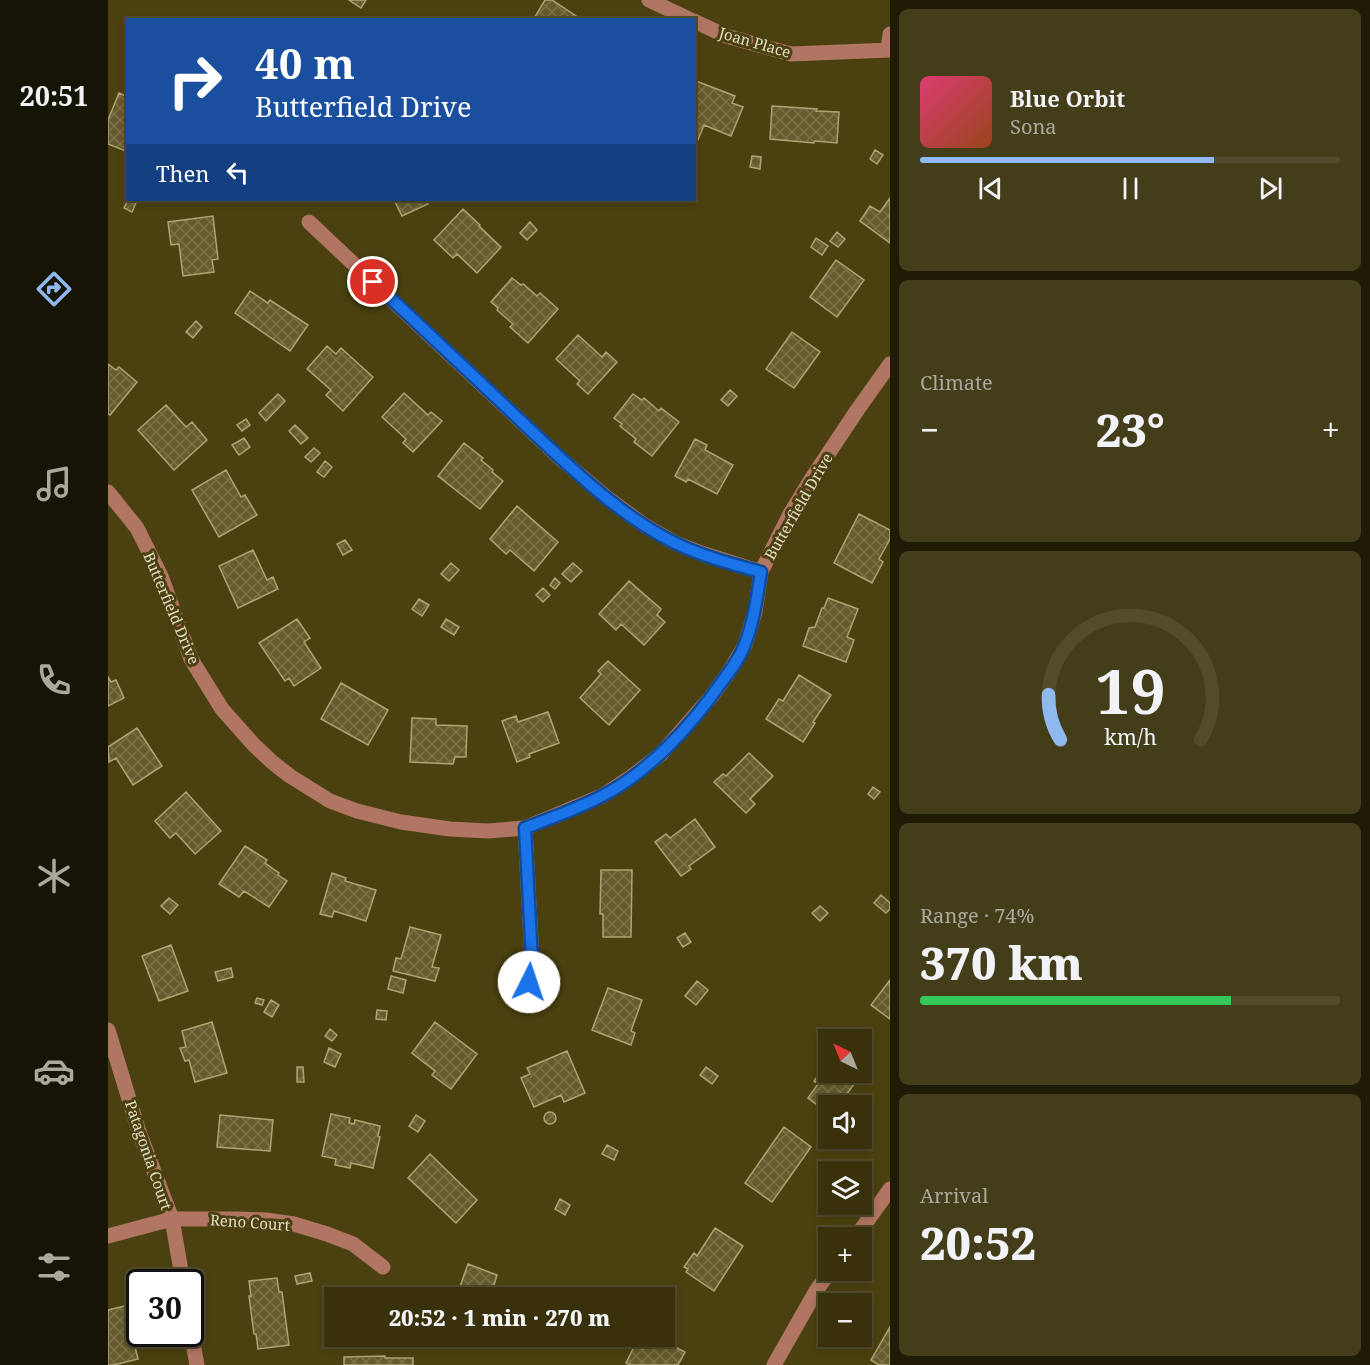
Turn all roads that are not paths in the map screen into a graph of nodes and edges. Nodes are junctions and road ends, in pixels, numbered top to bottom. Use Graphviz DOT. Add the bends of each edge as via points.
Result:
graph roads {
  1 [pos="649,0"];
  2 [pos="689,18"];
  3 [pos="696,21"];
  4 [pos="889,45"];
  5 [pos="309,222"];
  6 [pos="890,364"];
  7 [pos="108,492"];
  8 [pos="761,572"];
  9 [pos="525,828"];
  10 [pos="529,982"];
  11 [pos="108,1030"];
  12 [pos="890,1189"];
  13 [pos="171,1219"];
  14 [pos="863,1227"];
  15 [pos="108,1236"];
  16 [pos="383,1267"];
  17 [pos="181,1269"];
  18 [pos="823,1281"];
  19 [pos="194,1347"];
  20 [pos="197,1365"];
  21 [pos="774,1365"];
  1 -- 2 [label="street, Joan Place"];
  3 -- 4 [label="street, Joan Place" via="726,36 791,54"];
  5 -- 8 [label="street" via="606,497 675,543"];
  6 -- 8 [label="street, Butterfield Drive" via="812,478"];
  7 -- 9 [label="street, Butterfield Drive" via="137,528 161,576 191,660 222,709 272,762 330,801 357,811 450,829"];
  8 -- 9 [label="street, Butterfield Drive" via="745,645 711,697 661,754 602,796"];
  9 -- 10 [label="street" via="532,960"];
  11 -- 13 [label="street, Patagonia Court"];
  12 -- 14 [label="street"];
  13 -- 15 [label="street, Reno Court"];
  13 -- 16 [label="street, Reno Court" via="294,1224 353,1244"];
  13 -- 17 [label="street, Patagonia Court"];
  18 -- 21 [label="street"];
  19 -- 20 [label="street"];
}
